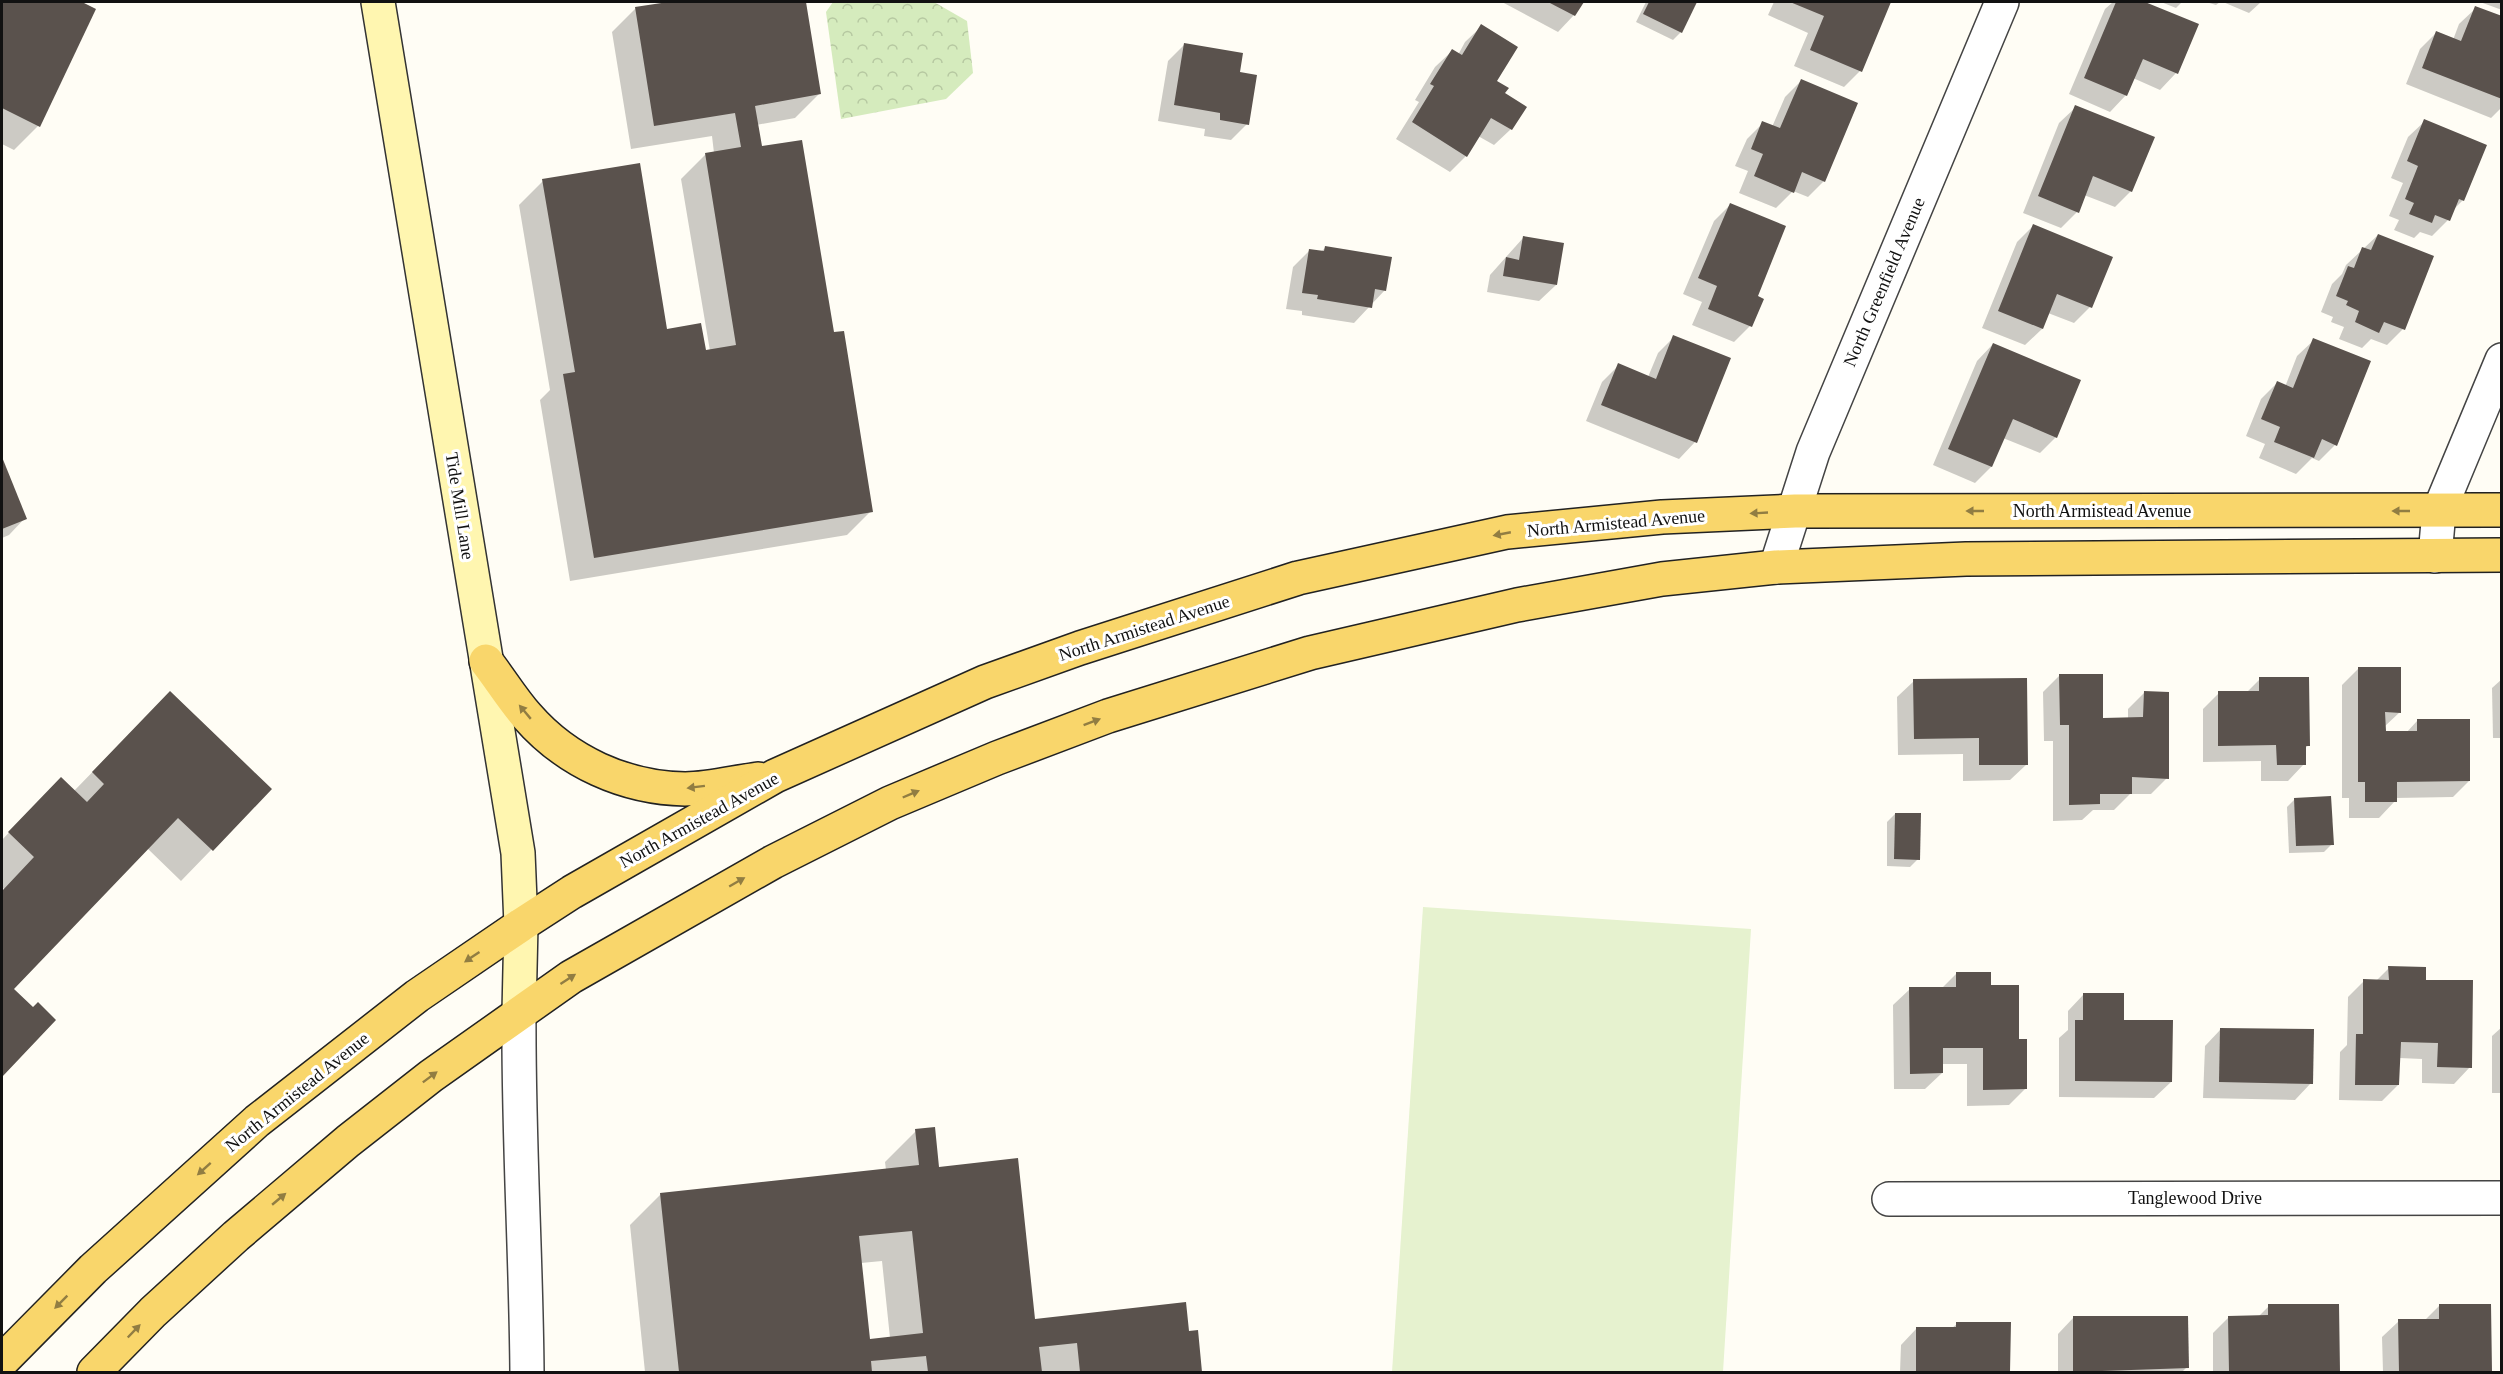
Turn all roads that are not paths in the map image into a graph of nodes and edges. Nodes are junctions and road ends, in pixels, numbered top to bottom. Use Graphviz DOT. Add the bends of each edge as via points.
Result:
graph roads {
  1 [pos="378,2"];
  2 [pos="2002,2"];
  3 [pos="2502,360"];
  4 [pos="2502,510"];
  5 [pos="1794,511"];
  6 [pos="2439,511"];
  7 [pos="2435,555"];
  8 [pos="2502,555"];
  9 [pos="1776,567"];
  10 [pos="486,661"];
  11 [pos="775,776"];
  12 [pos="520,925"];
  13 [pos="519,1012"];
  14 [pos="2502,1198"];
  15 [pos="1889,1199"];
  16 [pos="2,1361"];
  17 [pos="94,1372"];
  18 [pos="527,1372"];
  1 -- 10 [label="street, Tide Mill Lane"];
  2 -- 5 [label="street, North Greenfield Avenue" via="1813,452"];
  3 -- 6 [label="street"];
  4 -- 6 [label="main road, North Armistead Avenue"];
  6 -- 5 [label="main road, North Armistead Avenue, one-way"];
  5 -- 9 [label="street, North Greenfield Avenue"];
  5 -- 11 [label="main road, North Armistead Avenue, one-way" via="1507,532 1298,578 984,682"];
  6 -- 7 [label="street"];
  7 -- 8 [label="main road"];
  7 -- 9 [label="main road" via="1966,559"];
  13 -- 9 [label="main road, one-way" via="571,977 763,867 868,813 1108,716 1310,653 1517,605 1662,579"];
  11 -- 10 [label="main road, one-way" via="687,789 641,785 603,772 569,754 527,717"];
  10 -- 12 [label="street, Tide Mill Lane" via="518,853"];
  11 -- 12 [label="main road, North Armistead Avenue"];
  12 -- 13 [label="street, Tide Mill Lane"];
  12 -- 16 [label="main road, North Armistead Avenue, one-way" via="417,996 256,1121 93,1269"];
  17 -- 13 [label="main road, one-way" via="244,1229 348,1141"];
  13 -- 18 [label="street"];
  14 -- 15 [label="street, Tanglewood Drive"];
}
